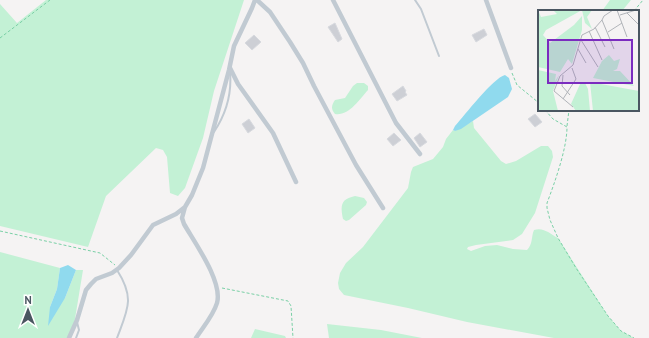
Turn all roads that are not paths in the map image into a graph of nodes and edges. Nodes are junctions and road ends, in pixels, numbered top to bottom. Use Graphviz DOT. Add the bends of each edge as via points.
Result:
graph roads {
  1 [pos="256,0"];
  2 [pos="333,0"];
  3 [pos="415,0"];
  4 [pos="486,0"];
  5 [pos="439,56"];
  6 [pos="511,68"];
  7 [pos="230,69"];
  8 [pos="211,136"];
  9 [pos="420,154"];
  10 [pos="296,182"];
  11 [pos="185,207"];
  12 [pos="382,208"];
  13 [pos="118,269"];
  14 [pos="77,320"];
  15 [pos="69,338"];
  16 [pos="76,338"];
  17 [pos="117,338"];
  18 [pos="196,338"];
  1 -- 7 [label="street" via="234,46"];
  1 -- 12 [label="street" via="270,12 297,52 356,165"];
  2 -- 9 [label="street" via="396,123"];
  3 -- 5 [label="lane"];
  4 -- 6 [label="street"];
  7 -- 8 [label="street"];
  7 -- 8 [label="lane" via="228,104 222,120"];
  7 -- 10 [label="street" via="269,126"];
  8 -- 11 [label="street" via="203,168"];
  11 -- 13 [label="street" via="153,225"];
  11 -- 18 [label="street" via="182,218 184,224 213,275 217,301 215,310"];
  13 -- 14 [label="street" via="96,279 86,290"];
  13 -- 17 [label="lane" via="126,287 129,303"];
  14 -- 15 [label="street"];
  14 -- 16 [label="lane"];
}
